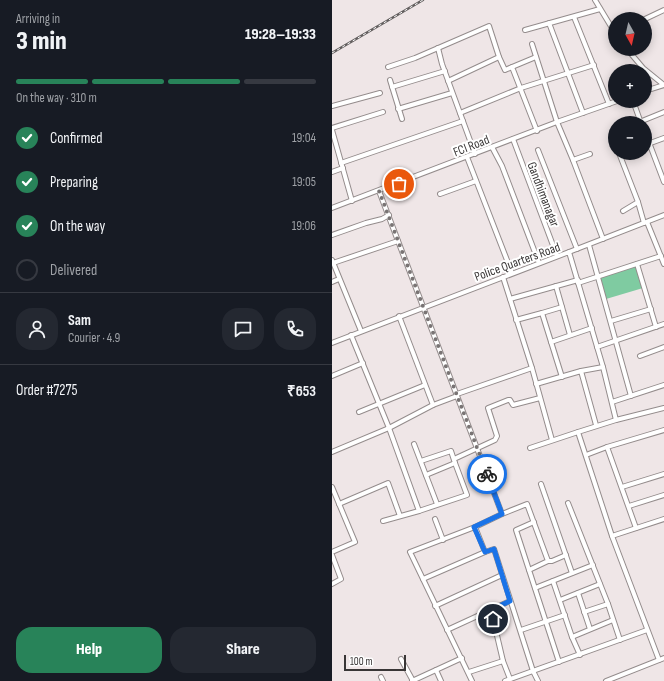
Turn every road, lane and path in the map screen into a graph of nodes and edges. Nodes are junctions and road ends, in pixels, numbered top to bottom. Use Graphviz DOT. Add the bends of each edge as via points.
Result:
graph roads {
  1 [pos="595,0"];
  2 [pos="600,9"];
  3 [pos="664,10"];
  4 [pos="652,16"];
  5 [pos="574,17"];
  6 [pos="608,22"];
  7 [pos="549,24"];
  8 [pos="525,30"];
  9 [pos="532,44"];
  10 [pos="438,48"];
  11 [pos="634,56"];
  12 [pos="499,57"];
  13 [pos="536,57"];
  14 [pos="594,65"];
  15 [pos="388,67"];
  16 [pos="512,67"];
  17 [pos="445,71"];
  18 [pos="568,73"];
  19 [pos="390,80"];
  20 [pos="448,81"];
  21 [pos="544,81"];
  22 [pos="664,85"];
  23 [pos="392,87"];
  24 [pos="521,88"];
  25 [pos="652,89"];
  26 [pos="380,93"];
  27 [pos="452,93"];
  28 [pos="608,101"];
  29 [pos="608,104"];
  30 [pos="332,106"];
  31 [pos="398,109"];
  32 [pos="383,112"];
  33 [pos="664,112"];
  34 [pos="460,113"];
  35 [pos="583,113"];
  36 [pos="652,117"];
  37 [pos="402,119"];
  38 [pos="463,122"];
  39 [pos="557,122"];
  40 [pos="537,130"];
  41 [pos="332,131"];
  42 [pos="664,138"];
  43 [pos="513,140"];
  44 [pos="652,142"];
  45 [pos="492,147"];
  46 [pos="538,150"];
  47 [pos="474,154"];
  48 [pos="590,154"];
  49 [pos="652,154"];
  50 [pos="467,157"];
  51 [pos="573,160"];
  52 [pos="622,160"];
  53 [pos="341,162"];
  54 [pos="664,163"];
  55 [pos="658,165"];
  56 [pos="343,168"];
  57 [pos="332,172"];
  58 [pos="476,181"];
  59 [pos="664,182"];
  60 [pos="379,191"];
  61 [pos="440,194"];
  62 [pos="352,201"];
  63 [pos="638,202"];
  64 [pos="332,208"];
  65 [pos="622,211"];
  66 [pos="664,214"];
  67 [pos="389,215"];
  68 [pos="646,222"];
  69 [pos="332,235"];
  70 [pos="603,239"];
  71 [pos="398,241"];
  72 [pos="589,245"];
  73 [pos="577,249"];
  74 [pos="569,252"];
  75 [pos="557,256"];
  76 [pos="661,256"];
  77 [pos="333,263"];
  78 [pos="540,263"];
  79 [pos="637,264"];
  80 [pos="664,264"];
  81 [pos="512,273"];
  82 [pos="599,276"];
  83 [pos="503,277"];
  84 [pos="339,279"];
  85 [pos="578,281"];
  86 [pos="332,282"];
  87 [pos="556,286"];
  88 [pos="510,299"];
  89 [pos="423,307"];
  90 [pos="562,307"];
  91 [pos="650,309"];
  92 [pos="542,313"];
  93 [pos="399,316"];
  94 [pos="516,320"];
  95 [pos="611,321"];
  96 [pos="664,324"];
  97 [pos="656,327"];
  98 [pos="592,328"];
  99 [pos="361,331"];
  100 [pos="351,335"];
  101 [pos="570,335"];
  102 [pos="616,340"];
  103 [pos="551,342"];
  104 [pos="332,343"];
  105 [pos="597,346"];
  106 [pos="664,349"];
  107 [pos="640,356"];
  108 [pos="363,363"];
  109 [pos="603,367"];
  110 [pos="532,368"];
  111 [pos="581,371"];
  112 [pos="332,376"];
  113 [pos="562,377"];
  114 [pos="536,384"];
  115 [pos="426,385"];
  116 [pos="664,385"];
  117 [pos="457,395"];
  118 [pos="631,396"];
  119 [pos="540,398"];
  120 [pos="612,402"];
  121 [pos="379,405"];
  122 [pos="433,405"];
  123 [pos="664,408"];
  124 [pos="359,412"];
  125 [pos="616,420"];
  126 [pos="596,425"];
  127 [pos="389,428"];
  128 [pos="664,430"];
  129 [pos="578,432"];
  130 [pos="552,440"];
  131 [pos="414,444"];
  132 [pos="607,447"];
  133 [pos="476,448"];
  134 [pos="530,448"];
  135 [pos="332,452"];
  136 [pos="586,455"];
  137 [pos="421,461"];
  138 [pos="454,461"];
  139 [pos="664,474"];
  140 [pos="426,475"];
  141 [pos="541,484"];
  142 [pos="332,487"];
  143 [pos="622,487"];
  144 [pos="664,495"];
  145 [pos="568,503"];
  146 [pos="339,504"];
  147 [pos="437,504"];
  148 [pos="629,506"];
  149 [pos="419,511"];
  150 [pos="502,514"];
  151 [pos="400,516"];
  152 [pos="435,519"];
  153 [pos="664,519"];
  154 [pos="383,521"];
  155 [pos="534,522"];
  156 [pos="474,527"];
  157 [pos="636,528"];
  158 [pos="612,536"];
  159 [pos="443,540"];
  160 [pos="332,552"];
  161 [pos="485,552"];
  162 [pos="332,555"];
  163 [pos="566,555"];
  164 [pos="548,561"];
  165 [pos="593,565"];
  166 [pos="529,570"];
  167 [pos="572,573"];
  168 [pos="502,575"];
  169 [pos="423,579"];
  170 [pos="553,581"];
  171 [pos="332,584"];
  172 [pos="600,584"];
  173 [pos="535,588"];
  174 [pos="578,593"];
  175 [pos="560,600"];
  176 [pos="510,601"];
  177 [pos="608,604"];
  178 [pos="435,606"];
  179 [pos="491,610"];
  180 [pos="584,612"];
  181 [pos="565,615"];
  182 [pos="613,620"];
  183 [pos="546,622"];
  184 [pos="590,629"];
  185 [pos="448,630"];
  186 [pos="521,630"];
  187 [pos="647,630"];
  188 [pos="572,637"];
  189 [pos="620,640"];
  190 [pos="580,655"];
  191 [pos="462,658"];
  192 [pos="664,658"];
  193 [pos="401,659"];
  194 [pos="659,660"];
  195 [pos="503,661"];
  196 [pos="559,662"];
  197 [pos="436,670"];
  198 [pos="533,671"];
  199 [pos="469,672"];
  200 [pos="508,680"];
  201 [pos="412,681"];
  202 [pos="441,681"];
  203 [pos="472,681"];
  204 [pos="538,681"];
  205 [pos="606,681"];
  1 -- 2 [label="street"];
  2 -- 5 [label="street"];
  2 -- 6 [label="street"];
  3 -- 4 [label="street"];
  5 -- 7 [label="street"];
  5 -- 14 [label="street"];
  7 -- 8 [label="street"];
  7 -- 18 [label="street"];
  9 -- 13 [label="street"];
  10 -- 12 [label="street" via="488,26"];
  10 -- 15 [label="street"];
  10 -- 17 [label="street"];
  11 -- 22 [label="street" via="643,68"];
  12 -- 16 [label="street" via="505,70"];
  12 -- 20 [label="street"];
  13 -- 16 [label="street"];
  13 -- 21 [label="street"];
  14 -- 18 [label="street"];
  14 -- 28 [label="street"];
  16 -- 24 [label="street"];
  17 -- 20 [label="street"];
  17 -- 23 [label="street"];
  18 -- 21 [label="street"];
  18 -- 35 [label="street"];
  19 -- 23 [label="street"];
  20 -- 27 [label="street"];
  21 -- 24 [label="street"];
  21 -- 39 [label="street"];
  22 -- 25 [label="street"];
  23 -- 31 [label="street"];
  24 -- 34 [label="street"];
  24 -- 40 [label="street"];
  26 -- 30 [label="street"];
  27 -- 31 [label="street"];
  27 -- 34 [label="street"];
  29 -- 35 [label="street, FCI Road"];
  31 -- 37 [label="street"];
  32 -- 41 [label="street"];
  33 -- 36 [label="street"];
  34 -- 38 [label="street"];
  35 -- 39 [label="street, FCI Road"];
  38 -- 47 [label="street"];
  38 -- 53 [label="street"];
  39 -- 40 [label="street, FCI Road"];
  39 -- 51 [label="street"];
  40 -- 43 [label="street, FCI Road"];
  41 -- 53 [label="street"];
  42 -- 44 [label="street"];
  43 -- 45 [label="street, FCI Road"];
  43 -- 75 [label="street, Gandhimanagar"];
  45 -- 47 [label="street, FCI Road"];
  45 -- 78 [label="street"];
  46 -- 73 [label="street"];
  47 -- 50 [label="street, FCI Road"];
  48 -- 51 [label="street"];
  49 -- 55 [label="street"];
  50 -- 58 [label="street"];
  50 -- 60 [label="street, FCI Road"];
  51 -- 70 [label="street"];
  52 -- 63 [label="street"];
  53 -- 56 [label="street"];
  54 -- 55 [label="street"];
  55 -- 59 [label="street"];
  56 -- 57 [label="street"];
  56 -- 62 [label="street"];
  58 -- 61 [label="street"];
  58 -- 81 [label="street"];
  60 -- 62 [label="street, FCI Road"];
  60 -- 67 [label="street"];
  62 -- 64 [label="street, FCI Road"];
  63 -- 65 [label="street"];
  63 -- 68 [label="street"];
  66 -- 68 [label="street"];
  67 -- 69 [label="street"];
  67 -- 71 [label="street"];
  68 -- 70 [label="street"];
  68 -- 76 [label="street"];
  70 -- 72 [label="street"];
  71 -- 77 [label="street"];
  71 -- 89 [label="street"];
  72 -- 73 [label="street"];
  72 -- 82 [label="street"];
  73 -- 74 [label="street"];
  74 -- 75 [label="street, Police Quarters Road"];
  74 -- 85 [label="street, Police Quarters Road"];
  75 -- 78 [label="street, Police Quarters Road"];
  76 -- 79 [label="street"];
  76 -- 80 [label="street"];
  77 -- 84 [label="street"];
  78 -- 81 [label="street, Police Quarters Road"];
  79 -- 82 [label="street"];
  79 -- 91 [label="street"];
  81 -- 83 [label="street, Police Quarters Road"];
  82 -- 85 [label="street"];
  82 -- 95 [label="street"];
  83 -- 88 [label="street"];
  83 -- 89 [label="street, Police Quarters Road"];
  84 -- 86 [label="street"];
  84 -- 99 [label="street"];
  85 -- 87 [label="street"];
  85 -- 98 [label="street, Police Quarters Road"];
  87 -- 88 [label="street"];
  87 -- 90 [label="street"];
  88 -- 94 [label="street"];
  89 -- 93 [label="street, Police Quarters Road"];
  89 -- 117 [label="street"];
  90 -- 92 [label="street"];
  90 -- 101 [label="street"];
  91 -- 95 [label="street"];
  91 -- 97 [label="street"];
  92 -- 94 [label="street"];
  92 -- 103 [label="street"];
  93 -- 99 [label="street, Police Quarters Road"];
  93 -- 115 [label="street"];
  94 -- 110 [label="street"];
  95 -- 102 [label="street"];
  96 -- 97 [label="street"];
  97 -- 102 [label="street"];
  98 -- 101 [label="street"];
  98 -- 105 [label="street, Police Quarters Road"];
  99 -- 100 [label="street, Police Quarters Road"];
  100 -- 104 [label="street, Police Quarters Road"];
  100 -- 108 [label="street"];
  101 -- 103 [label="street"];
  102 -- 105 [label="street"];
  102 -- 118 [label="street"];
  103 -- 113 [label="street"];
  105 -- 109 [label="street, Police Quarters Road"];
  106 -- 107 [label="street"];
  108 -- 112 [label="street"];
  108 -- 121 [label="street"];
  109 -- 111 [label="street"];
  109 -- 120 [label="street, Police Quarters Road"];
  110 -- 114 [label="street"];
  110 -- 117 [label="street"];
  111 -- 113 [label="street"];
  111 -- 126 [label="street"];
  113 -- 114 [label="street"];
  114 -- 119 [label="street"];
  115 -- 121 [label="street"];
  115 -- 122 [label="street"];
  116 -- 118 [label="street"];
  117 -- 122 [label="street"];
  117 -- 133 [label="street"];
  118 -- 120 [label="street"];
  119 -- 130 [label="street"];
  119 -- 133 [label="street" via="513,406 508,400 488,408 497,436 495,440"];
  120 -- 125 [label="street, Police Quarters Road"];
  121 -- 124 [label="street"];
  121 -- 127 [label="street"];
  122 -- 127 [label="street"];
  123 -- 125 [label="street"];
  125 -- 126 [label="street"];
  126 -- 129 [label="street"];
  127 -- 135 [label="street"];
  127 -- 149 [label="street"];
  128 -- 132 [label="street"];
  129 -- 130 [label="street"];
  129 -- 136 [label="street"];
  130 -- 134 [label="street"];
  131 -- 137 [label="street"];
  132 -- 136 [label="street"];
  132 -- 143 [label="street"];
  133 -- 138 [label="street"];
  133 -- 150 [label="street"];
  136 -- 158 [label="street"];
  137 -- 138 [label="street" via="451,451"];
  137 -- 140 [label="street"];
  138 -- 140 [label="street"];
  138 -- 147 [label="street" via="467,495"];
  139 -- 143 [label="street"];
  140 -- 147 [label="street"];
  141 -- 163 [label="street"];
  142 -- 146 [label="street"];
  143 -- 148 [label="street"];
  144 -- 148 [label="street"];
  145 -- 165 [label="street"];
  146 -- 151 [label="street" via="388,483"];
  146 -- 160 [label="street" via="355,542"];
  147 -- 149 [label="street"];
  148 -- 157 [label="street"];
  149 -- 151 [label="street"];
  150 -- 155 [label="street" via="527,504"];
  150 -- 156 [label="street"];
  151 -- 154 [label="street"];
  152 -- 159 [label="street"];
  153 -- 157 [label="street"];
  155 -- 164 [label="street"];
  155 -- 166 [label="street" via="516,530"];
  156 -- 159 [label="street"];
  156 -- 161 [label="street"];
  157 -- 158 [label="street"];
  158 -- 187 [label="street"];
  159 -- 169 [label="street" via="410,552"];
  161 -- 168 [label="street" via="494,549"];
  161 -- 169 [label="street"];
  162 -- 171 [label="street" via="341,579"];
  163 -- 164 [label="street"];
  163 -- 167 [label="street"];
  164 -- 166 [label="street"];
  165 -- 167 [label="street"];
  165 -- 172 [label="street"];
  166 -- 173 [label="street"];
  167 -- 170 [label="street"];
  168 -- 176 [label="street"];
  168 -- 178 [label="street"];
  169 -- 178 [label="street"];
  170 -- 173 [label="street"];
  170 -- 175 [label="street"];
  172 -- 174 [label="street"];
  172 -- 177 [label="street"];
  173 -- 183 [label="street"];
  174 -- 175 [label="street"];
  174 -- 180 [label="street"];
  175 -- 181 [label="street"];
  176 -- 179 [label="street"];
  176 -- 186 [label="street"];
  177 -- 180 [label="street"];
  177 -- 182 [label="street"];
  178 -- 185 [label="street"];
  179 -- 185 [label="street"];
  179 -- 195 [label="street"];
  180 -- 184 [label="street"];
  181 -- 183 [label="street"];
  181 -- 188 [label="street"];
  182 -- 184 [label="street"];
  182 -- 189 [label="street"];
  183 -- 186 [label="street"];
  183 -- 196 [label="street"];
  184 -- 188 [label="street"];
  185 -- 191 [label="street"];
  186 -- 198 [label="street"];
  187 -- 189 [label="street"];
  187 -- 194 [label="street"];
  188 -- 190 [label="street"];
  189 -- 190 [label="street"];
  190 -- 196 [label="street"];
  191 -- 197 [label="street"];
  191 -- 199 [label="street"];
  192 -- 194 [label="street"];
  193 -- 201 [label="street"];
  194 -- 205 [label="street"];
  195 -- 199 [label="street"];
  195 -- 200 [label="street"];
  196 -- 198 [label="street"];
  197 -- 201 [label="street"];
  197 -- 202 [label="street"];
  198 -- 200 [label="street"];
  198 -- 204 [label="street"];
  199 -- 203 [label="street"];
}
